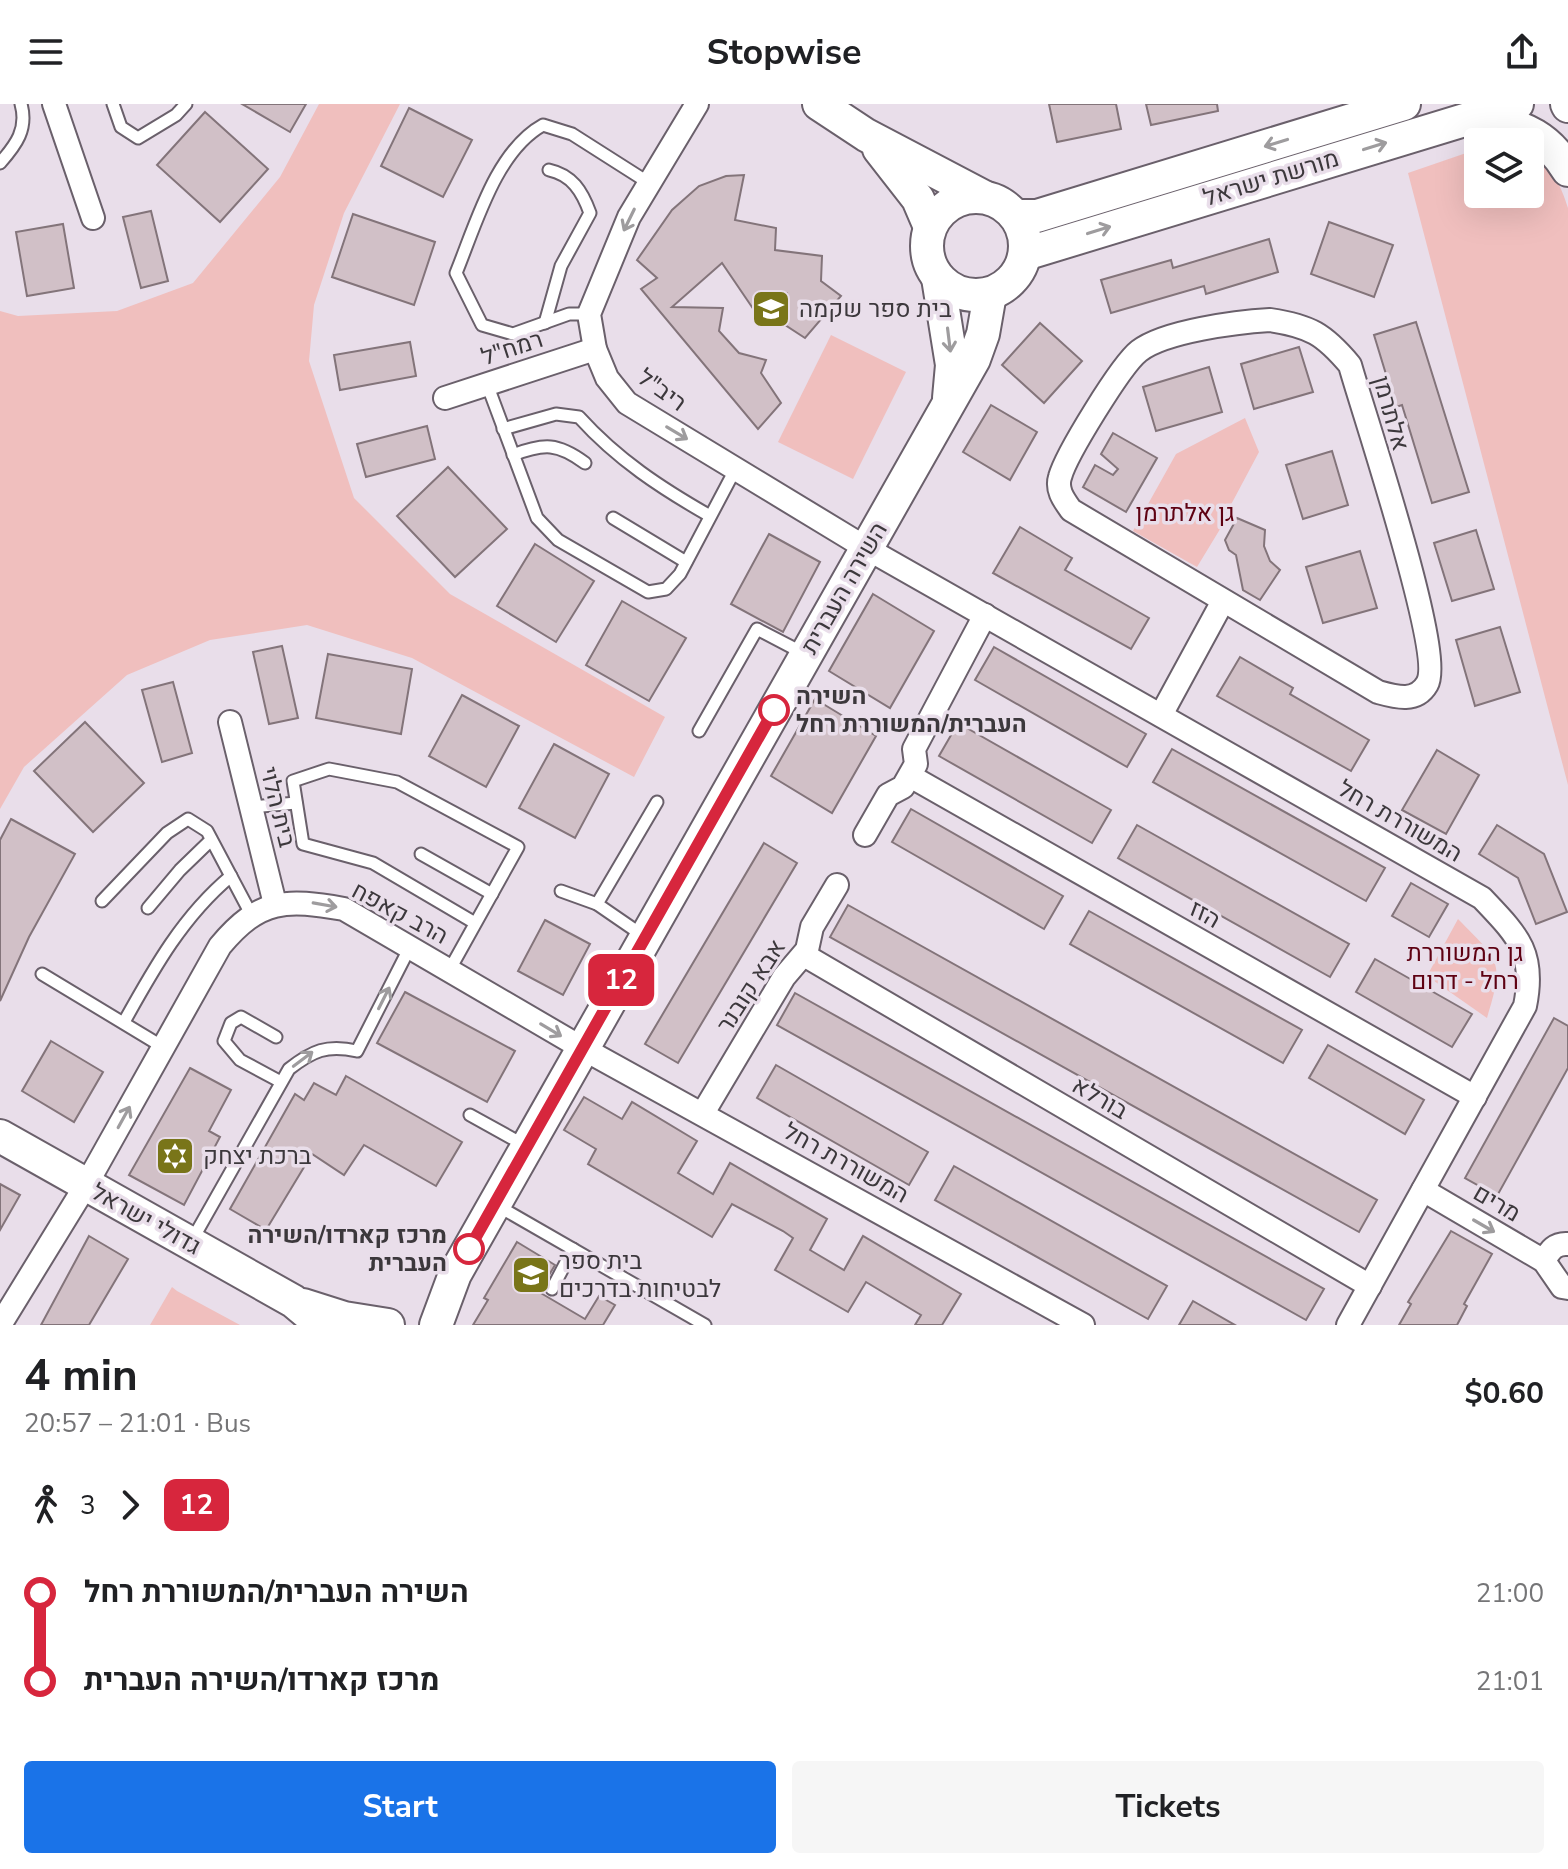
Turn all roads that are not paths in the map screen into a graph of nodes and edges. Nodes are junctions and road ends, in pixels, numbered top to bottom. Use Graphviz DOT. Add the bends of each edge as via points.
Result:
graph roads {
  1 [pos="21,104"];
  2 [pos="54,104"];
  3 [pos="113,104"];
  4 [pos="186,104"];
  5 [pos="697,104"];
  6 [pos="819,104"];
  7 [pos="1404,104"];
  8 [pos="1517,104"];
  9 [pos="1479,115"];
  10 [pos="866,135"];
  11 [pos="0,163"];
  12 [pos="549,170"];
  13 [pos="1568,170"];
  14 [pos="649,183"];
  15 [pos="984,197"];
  16 [pos="1016,216"];
  17 [pos="93,218"];
  18 [pos="930,227"];
  19 [pos="1025,254"];
  20 [pos="938,278"];
  21 [pos="990,294"];
  22 [pos="589,314"];
  23 [pos="545,323"];
  24 [pos="595,349"];
  25 [pos="487,384"];
  26 [pos="445,398"];
  27 [pos="949,402"];
  28 [pos="503,429"];
  29 [pos="513,455"];
  30 [pos="585,463"];
  31 [pos="736,468"];
  32 [pos="710,516"];
  33 [pos="613,518"];
  34 [pos="866,548"];
  35 [pos="686,562"];
  36 [pos="1223,601"];
  37 [pos="985,615"];
  38 [pos="806,655"];
  39 [pos="1161,715"];
  40 [pos="230,722"];
  41 [pos="699,731"];
  42 [pos="910,776"];
  43 [pos="657,802"];
  44 [pos="296,803"];
  45 [pos="251,807"];
  46 [pos="865,835"];
  47 [pos="211,840"];
  48 [pos="421,854"];
  49 [pos="231,876"];
  50 [pos="837,885"];
  51 [pos="561,891"];
  52 [pos="492,894"];
  53 [pos="102,901"];
  54 [pos="275,904"];
  55 [pos="597,904"];
  56 [pos="148,908"];
  57 [pos="252,916"];
  58 [pos="475,923"];
  59 [pos="646,937"];
  60 [pos="411,946"];
  61 [pos="804,955"];
  62 [pos="450,969"];
  63 [pos="42,974"];
  64 [pos="124,1022"];
  65 [pos="276,1037"];
  66 [pos="163,1047"];
  67 [pos="582,1048"];
  68 [pos="281,1082"];
  69 [pos="1475,1097"];
  70 [pos="703,1113"];
  71 [pos="470,1115"];
  72 [pos="0,1136"];
  73 [pos="527,1147"];
  74 [pos="86,1185"];
  75 [pos="1423,1190"];
  76 [pos="494,1204"];
  77 [pos="190,1243"];
  78 [pos="1568,1244"];
  79 [pos="573,1249"];
  80 [pos="1544,1261"];
  81 [pos="455,1274"];
  82 [pos="1370,1286"];
  83 [pos="1568,1288"];
  84 [pos="552,1289"];
  85 [pos="293,1301"];
  86 [pos="4,1312"];
  87 [pos="399,1324"];
  88 [pos="322,1325"];
  89 [pos="436,1325"];
  90 [pos="705,1325"];
  91 [pos="1083,1325"];
  92 [pos="1348,1325"];
  1 -- 11 [label="lane" via="25,119 17,143"];
  2 -- 17 [label="street"];
  3 -- 4 [label="lane" via="121,127 138,138"];
  5 -- 14 [label="street"];
  6 -- 10 [label="street"];
  7 -- 16 [label="street, מורשת ישראל, one-way" via="1037,216"];
  8 -- 9 [label="street, מורשת ישראל"];
  9 -- 13 [label="street" via="1534,132"];
  19 -- 9 [label="street, מורשת ישראל, one-way"];
  10 -- 15 [label="street"];
  10 -- 18 [label="street" via="898,168"];
  12 -- 23 [label="lane" via="582,191 590,213 561,266"];
  14 -- 22 [label="street, one-way" via="629,217"];
  14 -- 23 [label="lane" via="572,134 543,125 523,136 456,273 482,325 513,334"];
  15 -- 16 [label="street"];
  15 -- 18 [label="street" via="958,200"];
  16 -- 19 [label="street"];
  18 -- 20 [label="street" via="927,254"];
  19 -- 21 [label="street" via="1014,279"];
  20 -- 21 [label="street" via="962,294"];
  20 -- 27 [label="street, השירה העברית, one-way" via="952,365"];
  21 -- 27 [label="street, השירה העברית" via="983,334"];
  22 -- 23 [label="lane" via="569,314"];
  22 -- 24 [label="street, ריב\"ל"];
  24 -- 25 [label="street, רמח\"ל"];
  24 -- 31 [label="street, ריב\"ל, one-way" via="607,378 627,403"];
  25 -- 26 [label="street, רמח\"ל"];
  25 -- 28 [label="lane"];
  27 -- 34 [label="street, השירה העברית"];
  28 -- 29 [label="lane"];
  28 -- 32 [label="lane" via="556,414 579,417 646,479"];
  29 -- 30 [label="lane" via="538,445 567,450"];
  29 -- 35 [label="lane" via="537,518 558,540 648,592 666,589"];
  31 -- 32 [label="lane"];
  31 -- 34 [label="street, ריב\"ל"];
  32 -- 35 [label="lane"];
  33 -- 35 [label="lane"];
  34 -- 37 [label="street, המשוררת רחל"];
  34 -- 38 [label="street, השירה העברית"];
  36 -- 36 [label="street, אלתרמן" via="1378,692 1410,697 1421,693 1429,681 1431,659 1421,610 1350,365 1330,341 1302,324 1241,322 1155,342 1138,352 1059,478 1060,496 1071,510"];
  36 -- 39 [label="street"];
  37 -- 39 [label="street, המשוררת רחל"];
  37 -- 42 [label="street" via="914,749 916,764"];
  38 -- 41 [label="lane" via="757,629"];
  38 -- 59 [label="street, השירה העברית"];
  39 -- 69 [label="street, המשוררת רחל" via="1482,898 1518,936 1529,983 1525,1006"];
  40 -- 45 [label="street, בית הלוי"];
  42 -- 46 [label="street" via="888,795"];
  42 -- 69 [label="street, הזז"];
  43 -- 55 [label="lane"];
  44 -- 45 [label="lane"];
  44 -- 52 [label="lane" via="293,781 329,769 397,782 518,847"];
  44 -- 58 [label="lane" via="303,844 373,863"];
  45 -- 54 [label="street, בית הלוי"];
  47 -- 49 [label="lane"];
  47 -- 53 [label="lane" via="188,819 167,833"];
  47 -- 56 [label="lane"];
  48 -- 52 [label="lane"];
  49 -- 57 [label="lane"];
  49 -- 64 [label="lane" via="207,896 161,955"];
  50 -- 61 [label="street, אבא קובנר" via="812,927"];
  51 -- 55 [label="lane"];
  52 -- 58 [label="lane"];
  54 -- 57 [label="street, הרב קאפח"];
  54 -- 60 [label="street, הרב קאפח, one-way" via="307,902 344,909"];
  55 -- 59 [label="lane"];
  57 -- 66 [label="street, הרב קאפח" via="220,946"];
  58 -- 62 [label="lane"];
  59 -- 67 [label="street, השירה העברית"];
  60 -- 62 [label="street, הרב קאפח"];
  68 -- 60 [label="lane, one-way" via="312,1051 357,1051"];
  61 -- 70 [label="street, אבא קובנר" via="784,977"];
  61 -- 82 [label="street, בורלא"];
  62 -- 67 [label="street, הרב קאפח, one-way"];
  63 -- 64 [label="lane"];
  64 -- 66 [label="lane"];
  65 -- 68 [label="lane" via="241,1017 231,1023 224,1041 240,1060"];
  74 -- 66 [label="street, הרב קאפח, one-way"];
  67 -- 70 [label="street, המשוררת רחל"];
  67 -- 73 [label="street, השירה העברית"];
  68 -- 77 [label="lane"];
  69 -- 75 [label="street, המשוררת רחל"];
  70 -- 91 [label="street, המשוררת רחל"];
  71 -- 73 [label="lane"];
  72 -- 74 [label="street, גדולי ישראל"];
  73 -- 76 [label="street, השירה העברית"];
  74 -- 77 [label="street, גדולי ישראל"];
  74 -- 86 [label="street, הרב קאפח"];
  75 -- 80 [label="street, מרים, one-way"];
  75 -- 82 [label="street, המשוררת רחל"];
  76 -- 79 [label="lane"];
  76 -- 81 [label="street, השירה העברית"];
  77 -- 85 [label="street, גדולי ישראל"];
  78 -- 80 [label="street" via="1560,1243"];
  79 -- 84 [label="lane"];
  79 -- 90 [label="lane"];
  80 -- 83 [label="street, מרים"];
  81 -- 87 [label="street, השירה העברית" via="417,1314"];
  81 -- 89 [label="street, השירה העברית"];
  82 -- 92 [label="street, המשוררת רחל"];
  85 -- 87 [label="street, גדולי ישראל" via="344,1318"];
  85 -- 88 [label="street, גדולי ישראל"];
}
